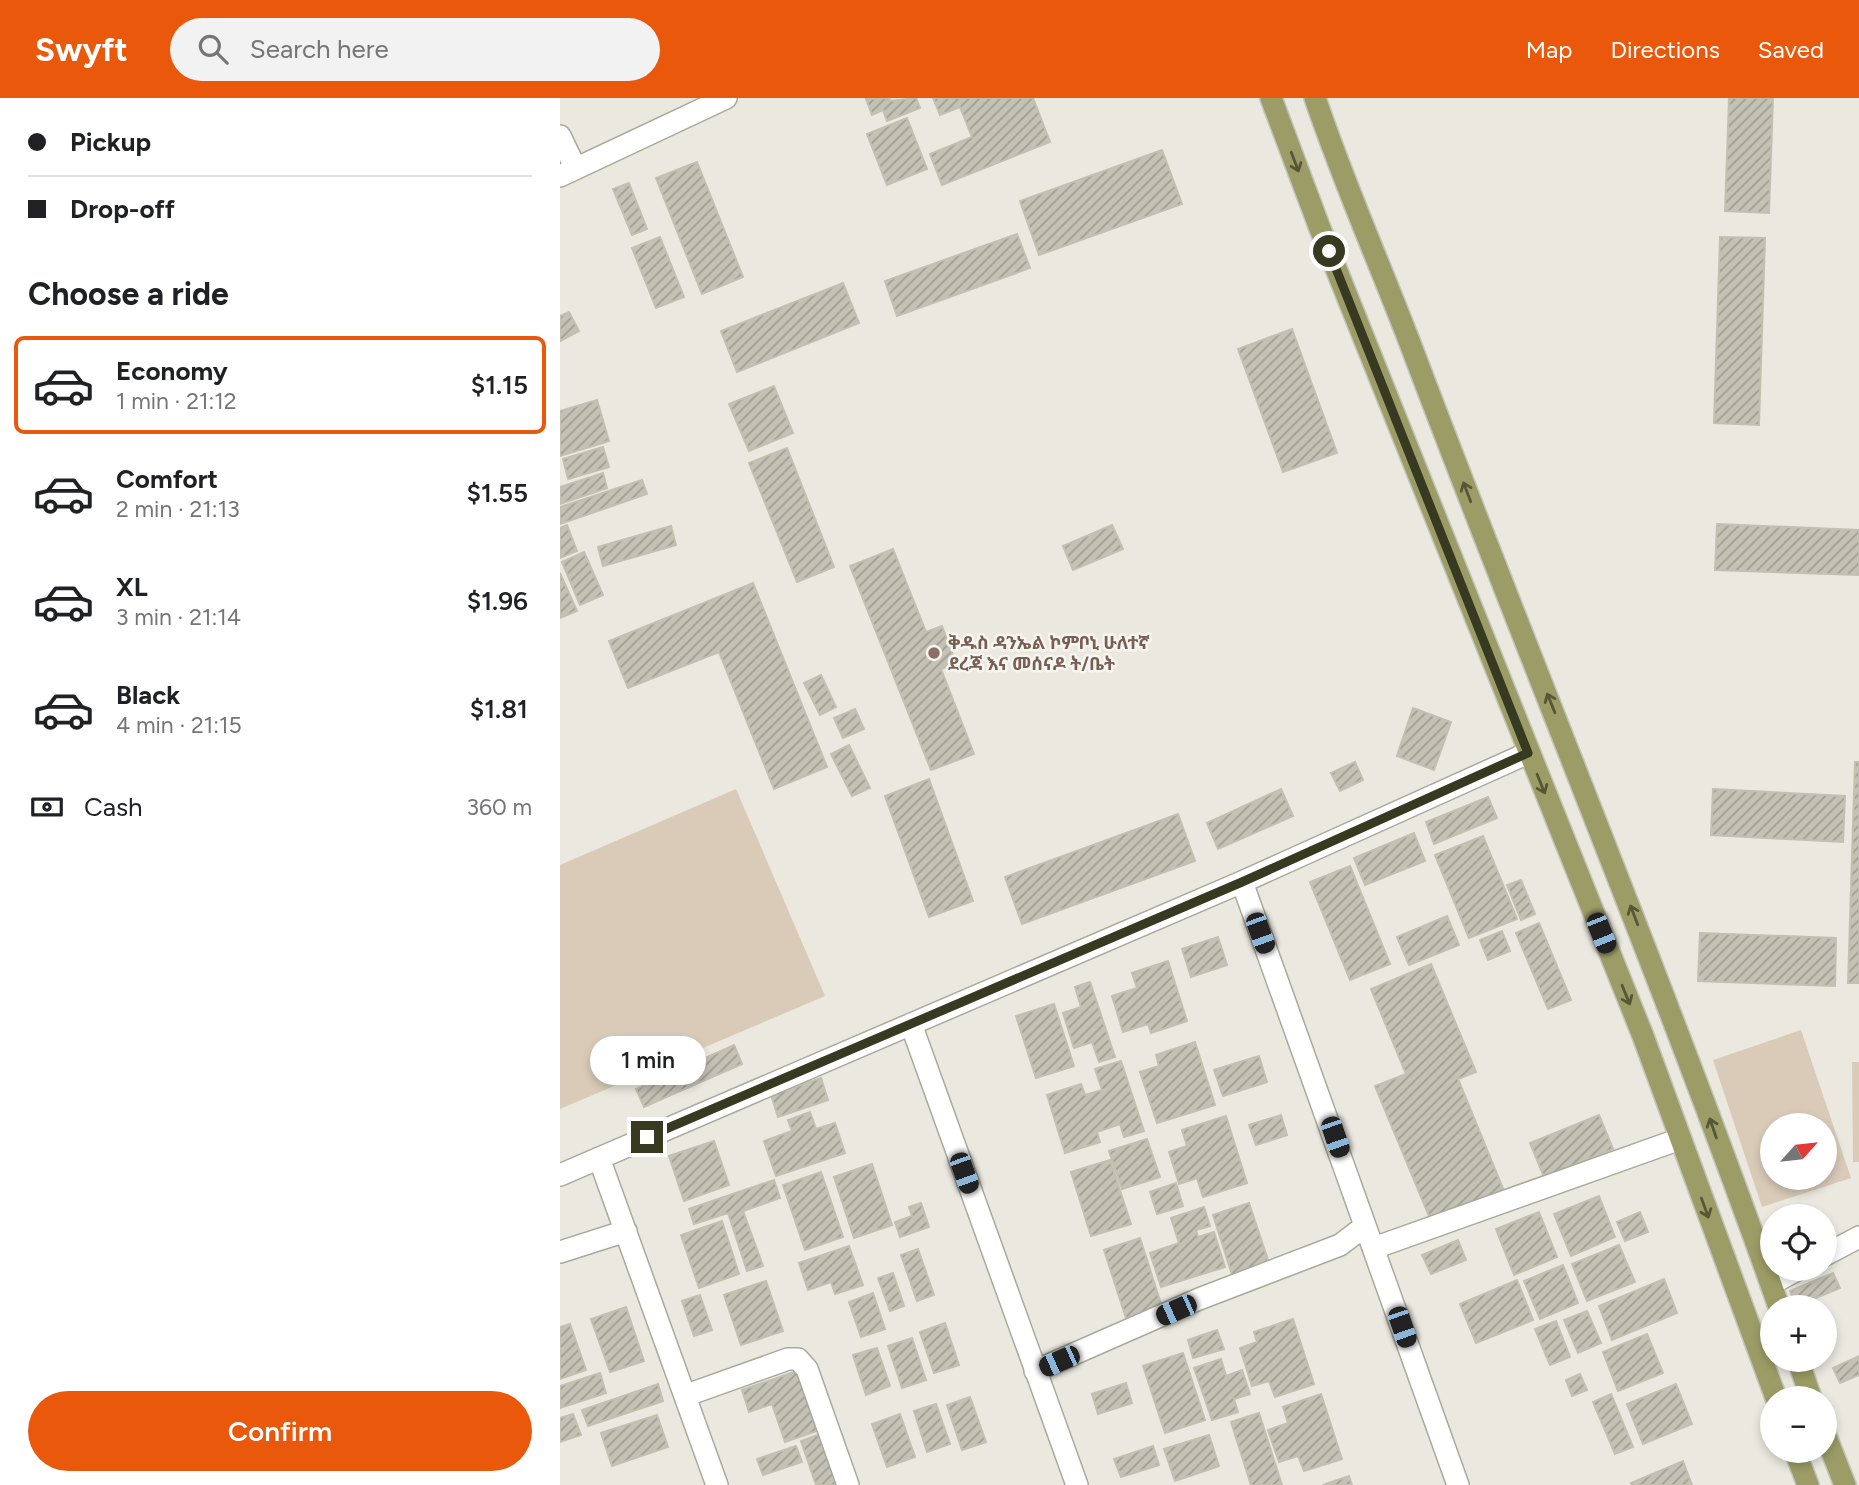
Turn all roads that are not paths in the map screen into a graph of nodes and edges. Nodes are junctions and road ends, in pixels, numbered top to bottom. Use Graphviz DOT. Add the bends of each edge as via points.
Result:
graph roads {
  1 [pos="726,98"];
  2 [pos="1271,98"];
  3 [pos="1315,98"];
  4 [pos="560,136"];
  5 [pos="568,172"];
  6 [pos="1528,753"];
  7 [pos="1242,882"];
  8 [pos="911,1024"];
  9 [pos="1680,1139"];
  10 [pos="599,1158"];
  11 [pos="560,1175"];
  12 [pos="1365,1226"];
  13 [pos="626,1231"];
  14 [pos="1859,1237"];
  15 [pos="1374,1248"];
  16 [pos="1837,1249"];
  17 [pos="560,1252"];
  18 [pos="1777,1281"];
  19 [pos="1771,1284"];
  20 [pos="1775,1295"];
  21 [pos="1035,1371"];
  22 [pos="1772,1386"];
  23 [pos="687,1395"];
  24 [pos="1800,1463"];
  25 [pos="1836,1463"];
  26 [pos="717,1485"];
  27 [pos="848,1485"];
  28 [pos="1077,1485"];
  29 [pos="1458,1485"];
  30 [pos="1808,1485"];
  31 [pos="1845,1485"];
  1 -- 5 [label="street"];
  2 -- 6 [label="main road, one-way"];
  19 -- 3 [label="main road, one-way" via="1634,914 1345,187"];
  4 -- 5 [label="street"];
  6 -- 7 [label="street"];
  6 -- 9 [label="main road, one-way"];
  7 -- 8 [label="street"];
  7 -- 12 [label="street"];
  8 -- 10 [label="street"];
  8 -- 21 [label="street"];
  9 -- 15 [label="street"];
  9 -- 22 [label="main road, one-way"];
  10 -- 11 [label="street"];
  10 -- 13 [label="street"];
  12 -- 15 [label="street"];
  12 -- 21 [label="street" via="1330,1250 1199,1299"];
  13 -- 17 [label="street"];
  13 -- 23 [label="street"];
  14 -- 16 [label="street"];
  15 -- 29 [label="street"];
  18 -- 19 [label="street"];
  19 -- 20 [label="main road"];
  21 -- 28 [label="street"];
  23 -- 26 [label="street"];
  23 -- 27 [label="street" via="798,1359 807,1369"];
  24 -- 30 [label="main road"];
  25 -- 31 [label="main road"];
}
